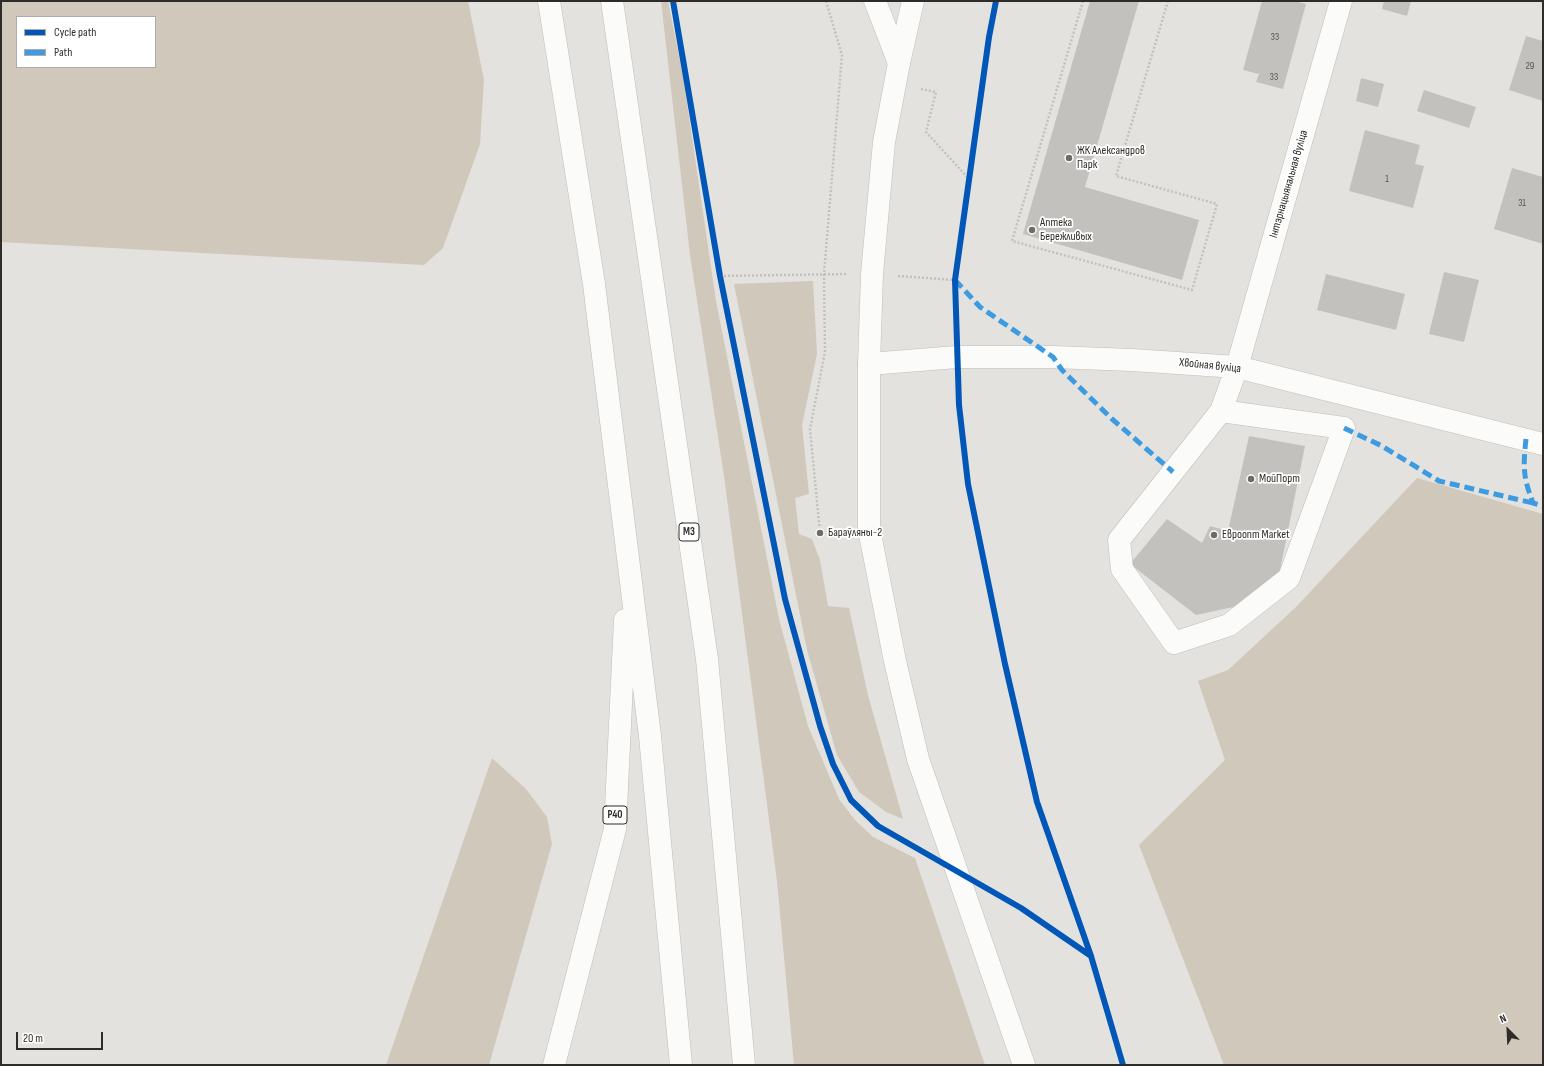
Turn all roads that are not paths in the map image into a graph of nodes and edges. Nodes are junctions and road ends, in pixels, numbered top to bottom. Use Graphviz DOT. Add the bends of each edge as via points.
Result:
graph roads {
  1 [pos="549,1"];
  2 [pos="612,1"];
  3 [pos="875,1"];
  4 [pos="913,1"];
  5 [pos="1341,1"];
  6 [pos="899,63"];
  7 [pos="869,364"];
  8 [pos="1237,367"];
  9 [pos="1221,412"];
  10 [pos="1543,444"];
  11 [pos="628,558"];
  12 [pos="554,1065"];
  13 [pos="681,1065"];
  14 [pos="744,1065"];
  15 [pos="1024,1065"];
  1 -- 11 [label="main road" via="594,284"];
  2 -- 14 [label="main road, М3" via="707,659"];
  3 -- 6 [label="main road"];
  4 -- 6 [label="main road"];
  5 -- 8 [label="main road, Інтэрнацыянальная вуліца"];
  6 -- 7 [label="main road" via="884,142 872,274"];
  7 -- 8 [label="main road, Хвойная вуліца" via="957,357 1053,357"];
  7 -- 15 [label="main road" via="869,529 895,661 918,760"];
  8 -- 9 [label="main road, Інтэрнацыянальная вуліца"];
  8 -- 10 [label="main road, Хвойная вуліца"];
  9 -- 9 [label="main road, Інтэрнацыянальная вуліца" via="1119,540 1122,569 1174,643 1230,624 1289,578 1344,428"];
  11 -- 12 [label="main road, Р40" via="615,829"];
  11 -- 13 [label="main road" via="650,736"];
}
